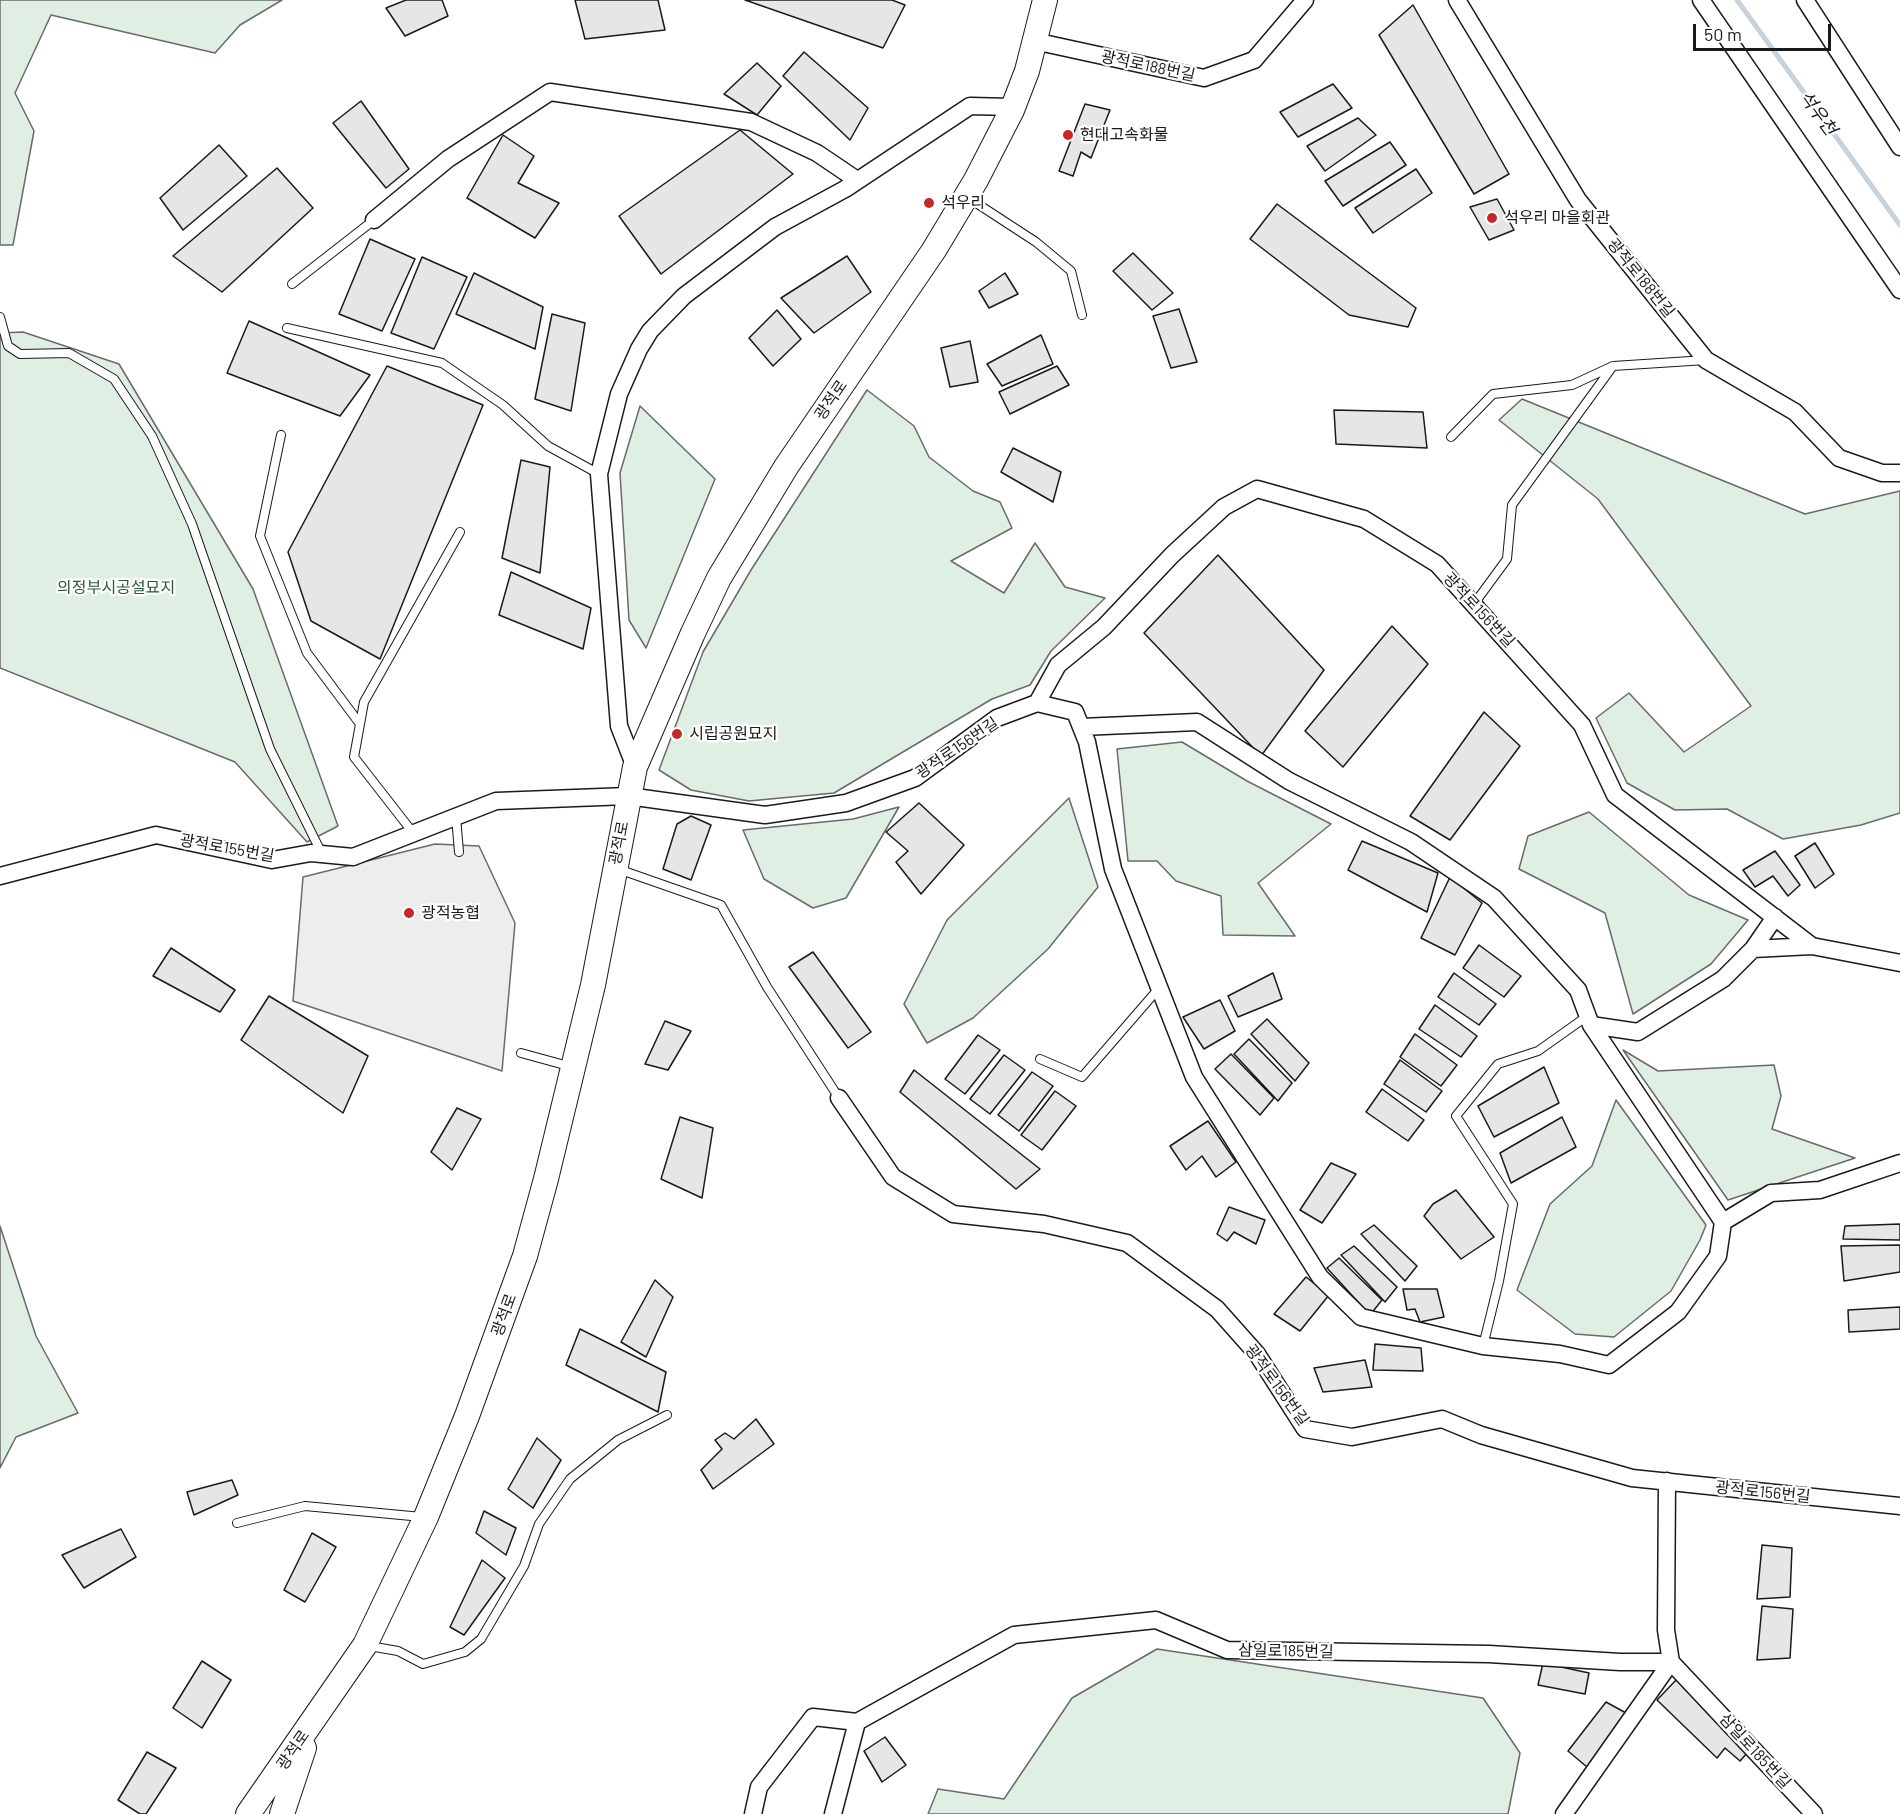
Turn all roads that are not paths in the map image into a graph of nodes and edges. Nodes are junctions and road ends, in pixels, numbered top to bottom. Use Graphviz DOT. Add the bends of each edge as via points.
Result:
graph roads {
  1 [pos="1045,0"];
  2 [pos="1305,0"];
  3 [pos="1457,0"];
  4 [pos="1701,0"];
  5 [pos="1805,0"];
  6 [pos="1034,41"];
  7 [pos="1013,107"];
  8 [pos="1900,147"];
  9 [pos="857,180"];
  10 [pos="967,196"];
  11 [pos="374,220"];
  12 [pos="292,284"];
  13 [pos="1900,290"];
  14 [pos="1082,315"];
  15 [pos="0,317"];
  16 [pos="287,328"];
  17 [pos="1706,360"];
  18 [pos="1612,366"];
  19 [pos="281,435"];
  20 [pos="1451,437"];
  21 [pos="1900,473"];
  22 [pos="599,474"];
  23 [pos="460,532"];
  24 [pos="1474,604"];
  25 [pos="1037,703"];
  26 [pos="360,724"];
  27 [pos="1081,727"];
  28 [pos="635,768"];
  29 [pos="628,796"];
  30 [pos="456,817"];
  31 [pos="414,834"];
  32 [pos="459,852"];
  33 [pos="323,854"];
  34 [pos="614,868"];
  35 [pos="0,876"];
  36 [pos="1775,917"];
  37 [pos="1812,946"];
  38 [pos="1753,949"];
  39 [pos="1900,963"];
  40 [pos="1160,987"];
  41 [pos="1589,1021"];
  42 [pos="521,1053"];
  43 [pos="1040,1059"];
  44 [pos="572,1067"];
  45 [pos="839,1098"];
  46 [pos="1900,1163"];
  47 [pos="1723,1222"];
  48 [pos="1483,1346"];
  49 [pos="668,1415"];
  50 [pos="1667,1481"];
  51 [pos="1900,1506"];
  52 [pos="426,1517"];
  53 [pos="237,1523"];
  54 [pos="365,1646"];
  55 [pos="1671,1662"];
  56 [pos="312,1722"];
  57 [pos="857,1722"];
  58 [pos="248,1814"];
  59 [pos="282,1814"];
  60 [pos="753,1814"];
  61 [pos="833,1814"];
  62 [pos="1564,1814"];
  63 [pos="1814,1814"];
  1 -- 6 [label="main road, 광적로"];
  2 -- 6 [label="street, 광적로188번길" via="1254,60 1204,78"];
  3 -- 17 [label="street, 광적로188번길" via="1578,200"];
  4 -- 13 [label="street"];
  5 -- 8 [label="street"];
  6 -- 7 [label="main road, 광적로"];
  7 -- 9 [label="street" via="970,106"];
  7 -- 10 [label="main road, 광적로"];
  9 -- 11 [label="street" via="817,153 751,122 549,92 448,159"];
  9 -- 22 [label="street" via="775,227 710,275 651,331 619,394"];
  10 -- 14 [label="lane" via="1036,242 1071,271"];
  10 -- 28 [label="main road, 광적로" via="786,467 719,578"];
  11 -- 12 [label="lane"];
  15 -- 33 [label="lane" via="8,346 20,354 69,353 114,379 152,436 192,524 270,749"];
  16 -- 22 [label="lane" via="442,363 503,405 548,446"];
  17 -- 18 [label="lane"];
  17 -- 21 [label="street, 광적로188번길" via="1795,412 1839,458 1882,473"];
  18 -- 20 [label="lane" via="1572,385 1493,394"];
  18 -- 24 [label="lane" via="1512,505 1507,559"];
  19 -- 26 [label="lane" via="260,536 307,653"];
  22 -- 28 [label="street" via="619,726"];
  23 -- 26 [label="lane" via="364,702"];
  24 -- 25 [label="street, 광적로156번길" via="1437,564 1364,519 1257,489 1224,507 1104,627 1058,665"];
  24 -- 36 [label="street, 광적로156번길" via="1582,725 1615,795"];
  25 -- 27 [label="street" via="1075,712"];
  25 -- 29 [label="street, 광적로156번길" via="997,718 915,778 846,803 765,815"];
  26 -- 31 [label="lane" via="354,757"];
  27 -- 40 [label="street" via="1113,869"];
  27 -- 41 [label="street" via="1197,722 1289,781 1411,842 1494,898 1578,990"];
  28 -- 29 [label="main road, 광적로"];
  29 -- 30 [label="street, 광적로155번길" via="496,801"];
  29 -- 34 [label="main road, 광적로"];
  30 -- 31 [label="street, 광적로155번길"];
  30 -- 32 [label="lane"];
  31 -- 33 [label="street, 광적로155번길" via="352,857"];
  33 -- 35 [label="street, 광적로155번길" via="272,860 156,835"];
  34 -- 44 [label="main road, 광적로"];
  34 -- 45 [label="lane" via="721,905 766,987"];
  36 -- 37 [label="street, 광적로156번길"];
  36 -- 38 [label="street"];
  37 -- 38 [label="street"];
  37 -- 39 [label="street, 광적로156번길"];
  38 -- 41 [label="street" via="1723,979 1638,1032"];
  40 -- 43 [label="lane" via="1082,1077"];
  40 -- 48 [label="street" via="1194,1077 1320,1277 1361,1317"];
  41 -- 47 [label="street"];
  41 -- 48 [label="lane" via="1538,1051 1498,1064 1456,1116 1513,1204"];
  42 -- 44 [label="lane"];
  44 -- 52 [label="main road, 광적로" via="525,1256"];
  45 -- 50 [label="street, 광적로156번길" via="892,1177 953,1214 1044,1224 1127,1243 1217,1309 1257,1354 1305,1429 1352,1437 1442,1419 1481,1435 1632,1478"];
  46 -- 47 [label="street" via="1820,1190 1771,1194"];
  47 -- 48 [label="street" via="1718,1256 1678,1312 1609,1365 1560,1354"];
  49 -- 54 [label="lane" via="618,1440 570,1479 539,1524 524,1566 481,1639 465,1652 423,1664 398,1651"];
  50 -- 51 [label="street, 광적로156번길"];
  50 -- 55 [label="street" via="1666,1630"];
  52 -- 53 [label="lane" via="305,1506"];
  52 -- 54 [label="main road, 광적로"];
  54 -- 56 [label="main road, 광적로"];
  55 -- 57 [label="street, 삼일로185번길" via="1489,1654 1227,1650 1156,1620 1014,1635"];
  55 -- 62 [label="street"];
  55 -- 63 [label="street, 삼일로185번길"];
  56 -- 58 [label="main road, 광적로"];
  56 -- 59 [label="main road"];
  57 -- 60 [label="street" via="813,1717 759,1787"];
  57 -- 61 [label="street"];
}
